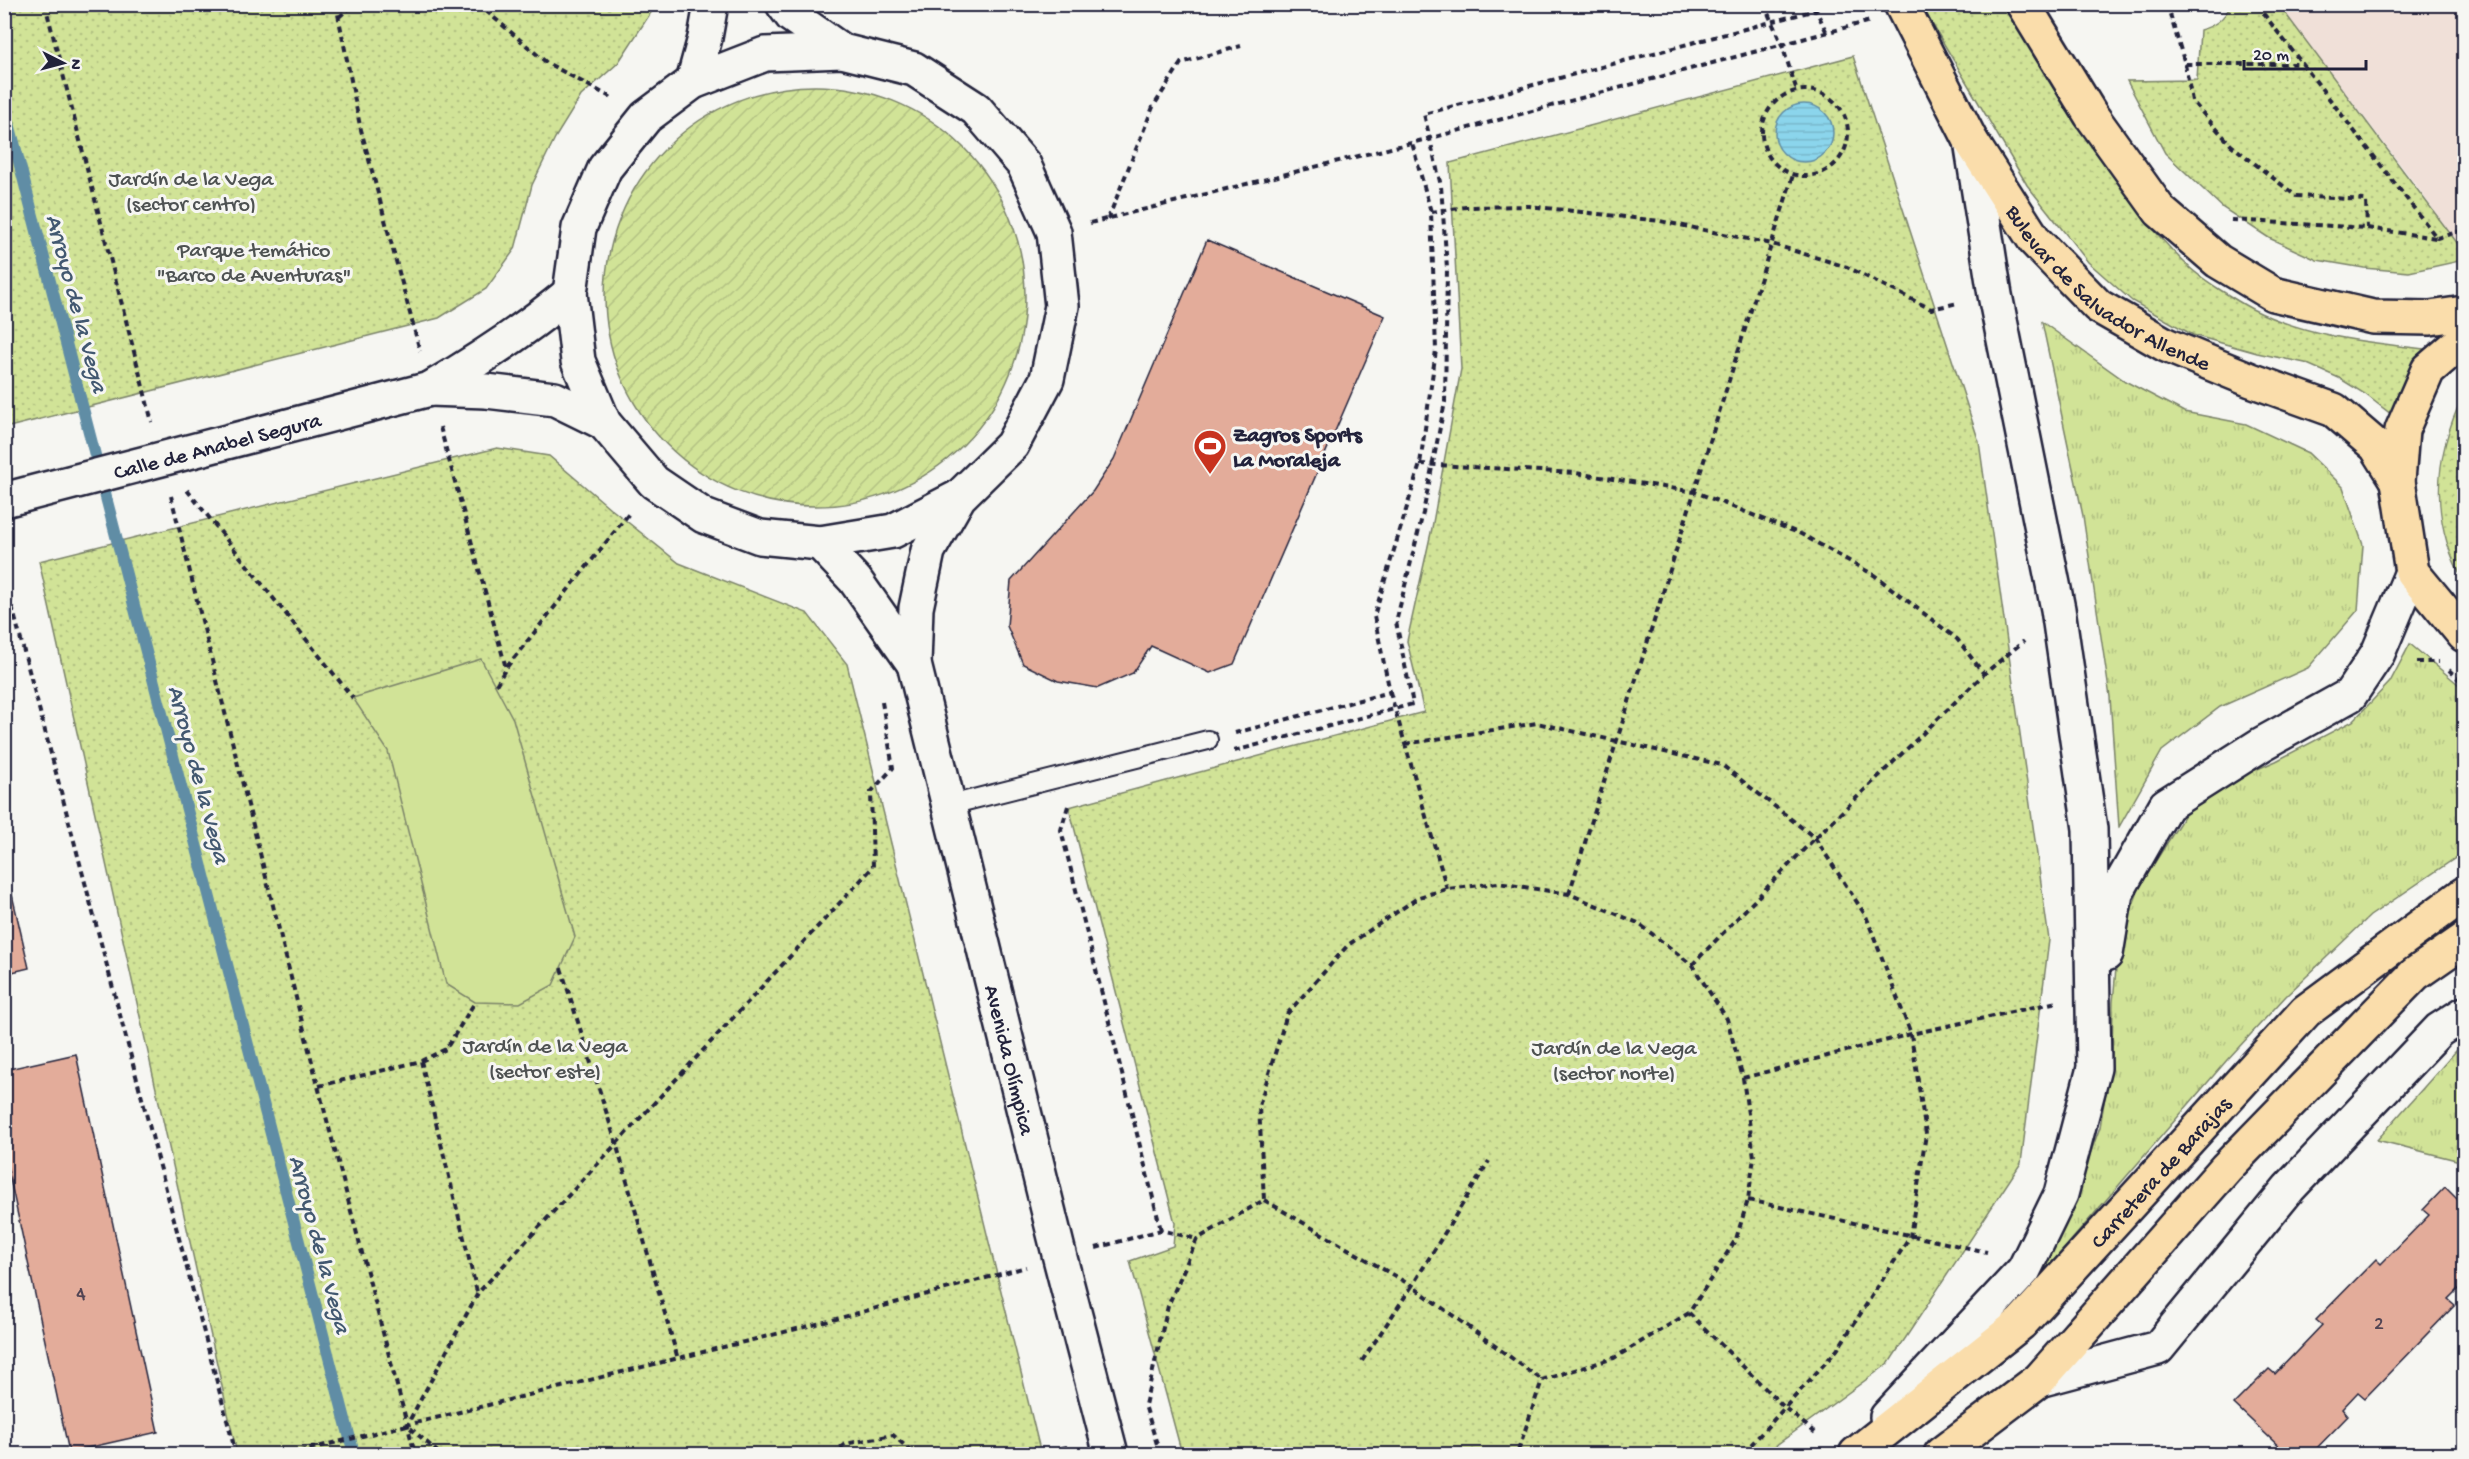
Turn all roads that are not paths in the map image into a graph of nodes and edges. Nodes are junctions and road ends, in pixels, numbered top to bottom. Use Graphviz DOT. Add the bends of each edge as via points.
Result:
graph roads {
  1 [pos="711,4"];
  2 [pos="783,4"];
  3 [pos="2023,4"];
  4 [pos="1902,8"];
  5 [pos="842,51"];
  6 [pos="693,82"];
  7 [pos="1971,141"];
  8 [pos="570,293"];
  9 [pos="2464,313"];
  10 [pos="2464,339"];
  11 [pos="430,389"];
  12 [pos="604,423"];
  13 [pos="2398,481"];
  14 [pos="15,497"];
  15 [pos="959,497"];
  16 [pos="820,543"];
  17 [pos="2412,572"];
  18 [pos="2464,635"];
  19 [pos="916,673"];
  20 [pos="1208,740"];
  21 [pos="950,805"];
  22 [pos="2464,894"];
  23 [pos="2464,940"];
  24 [pos="2464,1014"];
  25 [pos="2094,1023"];
  26 [pos="2038,1380"];
  27 [pos="1111,1455"];
  28 [pos="1854,1455"];
  29 [pos="1941,1455"];
  1 -- 6 [label="street"];
  2 -- 5 [label="street" via="792,16"];
  3 -- 9 [label="main road" via="2091,115 2160,211 2218,261 2273,294 2373,317 2430,318"];
  4 -- 7 [label="main road, Bulevar de Salvador Allende"];
  5 -- 6 [label="street" via="765,54"];
  5 -- 15 [label="street" via="914,69 976,109 1024,165 1054,232 1062,306 1047,379 1012,445"];
  6 -- 8 [label="street" via="646,117 605,168 579,228"];
  7 -- 13 [label="main road, Bulevar de Salvador Allende" via="2035,241 2098,306 2166,345 2334,410 2376,446"];
  7 -- 25 [label="street" via="1995,295 2058,609 2090,829"];
  8 -- 11 [label="street, Calle de Anabel Segura" via="485,358"];
  8 -- 12 [label="street" via="578,361"];
  10 -- 13 [label="main road" via="2428,370 2402,430"];
  11 -- 12 [label="street, Calle de Anabel Segura" via="555,399"];
  11 -- 14 [label="street, Calle de Anabel Segura"];
  12 -- 16 [label="street" via="654,482 704,516 760,537"];
  13 -- 17 [label="main road"];
  15 -- 16 [label="street" via="893,531"];
  15 -- 19 [label="street, Avenida Olímpica" via="928,551 916,608"];
  16 -- 19 [label="street, Avenida Olímpica" via="855,580"];
  17 -- 18 [label="main road"];
  17 -- 25 [label="street" via="2378,653 2350,695 2262,744 2166,805 2116,893"];
  19 -- 21 [label="street, Avenida Olímpica"];
  20 -- 21 [label="lane"];
  21 -- 27 [label="street, Avenida Olímpica"];
  22 -- 28 [label="main road, Carretera de Barajas" via="2306,1011 2021,1323"];
  23 -- 26 [label="main road, Carretera de Barajas" via="2415,974 2242,1151"];
  24 -- 26 [label="street" via="2439,1030 2289,1188 2158,1348"];
  25 -- 28 [label="street" via="2094,1068 2061,1194 2024,1270"];
  26 -- 29 [label="main road, Carretera de Barajas"];
}
